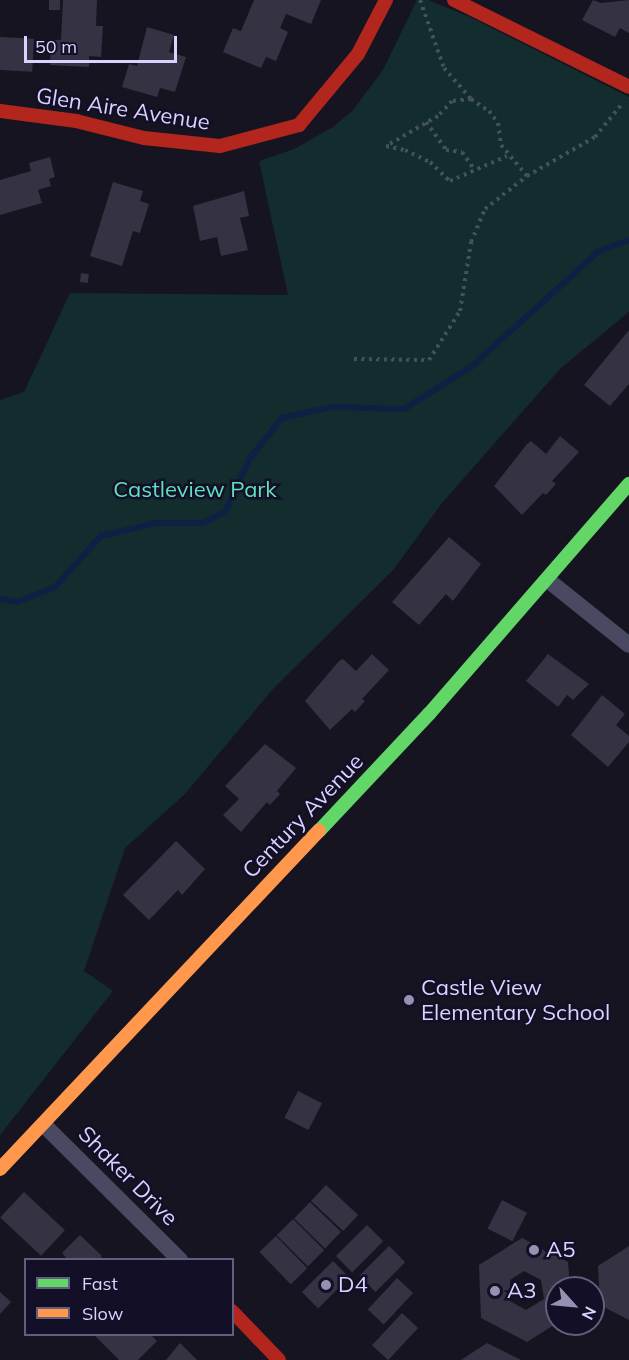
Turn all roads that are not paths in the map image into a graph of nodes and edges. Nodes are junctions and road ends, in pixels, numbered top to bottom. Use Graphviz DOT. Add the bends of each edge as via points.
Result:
graph roads {
  1 [pos="386,0"];
  2 [pos="454,0"];
  3 [pos="627,94"];
  4 [pos="0,111"];
  5 [pos="629,484"];
  6 [pos="549,580"];
  7 [pos="629,645"];
  8 [pos="44,1125"];
  9 [pos="0,1169"];
  10 [pos="178,1258"];
  11 [pos="234,1313"];
  12 [pos="279,1360"];
  1 -- 4 [label="street, Glen Aire Avenue" via="358,54 332,91 299,124 220,146 144,138 76,121"];
  2 -- 3 [label="street"];
  5 -- 6 [label="street, Century Avenue"];
  6 -- 7 [label="street"];
  6 -- 8 [label="street, Century Avenue" via="429,714 123,1034"];
  8 -- 9 [label="street, Century Avenue"];
  8 -- 10 [label="street, Shaker Drive"];
  11 -- 12 [label="street"];
}
